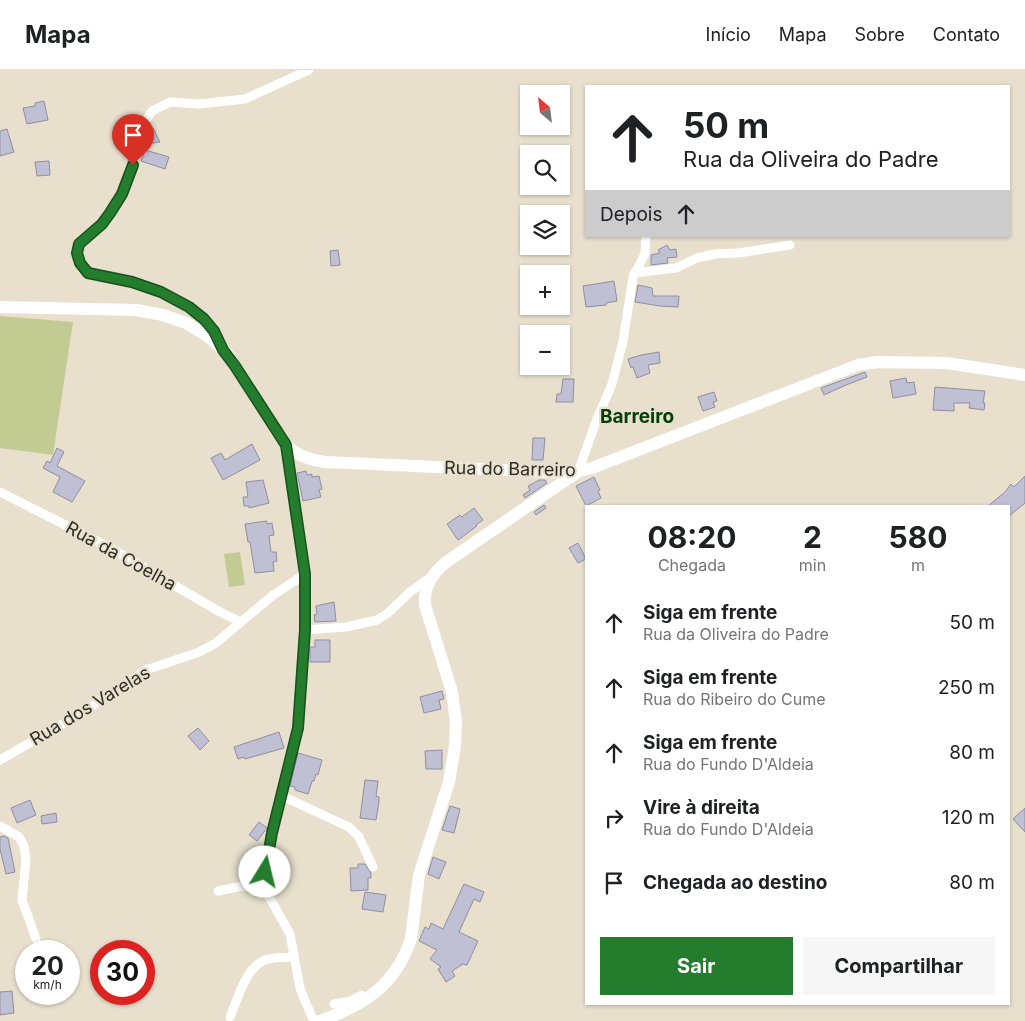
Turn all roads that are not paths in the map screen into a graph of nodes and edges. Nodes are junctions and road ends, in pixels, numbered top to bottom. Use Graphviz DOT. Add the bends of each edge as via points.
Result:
graph roads {
  1 [pos="309,70"];
  2 [pos="646,237"];
  3 [pos="790,245"];
  4 [pos="634,273"];
  5 [pos="0,307"];
  6 [pos="223,350"];
  7 [pos="1025,375"];
  8 [pos="286,445"];
  9 [pos="578,472"];
  10 [pos="0,492"];
  11 [pos="305,574"];
  12 [pos="433,575"];
  13 [pos="241,622"];
  14 [pos="305,630"];
  15 [pos="0,760"];
  16 [pos="282,796"];
  17 [pos="0,826"];
  18 [pos="373,867"];
  19 [pos="266,887"];
  20 [pos="218,891"];
  21 [pos="36,939"];
  22 [pos="293,958"];
  23 [pos="398,966"];
  24 [pos="334,1004"];
  25 [pos="230,1017"];
  26 [pos="314,1021"];
  27 [pos="320,1021"];
  1 -- 6 [label="street" via="245,99 207,104 170,102 152,111 144,124 139,148 116,204 78,248 80,263 88,273 153,288 197,313 210,325"];
  2 -- 4 [label="street" via="645,254"];
  3 -- 4 [label="street" via="714,254 676,268"];
  4 -- 9 [label="street" via="612,384"];
  5 -- 6 [label="street" via="149,312 186,323"];
  6 -- 8 [label="street"];
  7 -- 9 [label="street, Rua do Barreiro" via="934,363 867,363 840,370"];
  8 -- 9 [label="street, Rua do Barreiro" via="294,453 325,462"];
  8 -- 11 [label="street"];
  9 -- 12 [label="street" via="455,556"];
  10 -- 13 [label="street, Rua da Coelha" via="107,546"];
  11 -- 13 [label="street, Rua dos Varelas"];
  11 -- 14 [label="street"];
  12 -- 14 [label="street" via="377,620 346,627"];
  12 -- 23 [label="street" via="426,588 425,605 454,702 455,746 450,782 419,875 411,939"];
  13 -- 15 [label="street, Rua dos Varelas" via="216,643 146,670 83,712"];
  14 -- 16 [label="street" via="299,722"];
  16 -- 18 [label="street" via="350,827 359,837"];
  16 -- 19 [label="street" via="266,867"];
  17 -- 21 [label="street" via="19,838 24,846 26,860 22,896"];
  19 -- 20 [label="street" via="242,886"];
  19 -- 22 [label="street" via="288,928"];
  22 -- 25 [label="street" via="259,963 247,979"];
  22 -- 26 [label="street" via="302,995"];
  23 -- 24 [label="street" via="359,997"];
  23 -- 27 [label="street" via="367,1000"];
}
